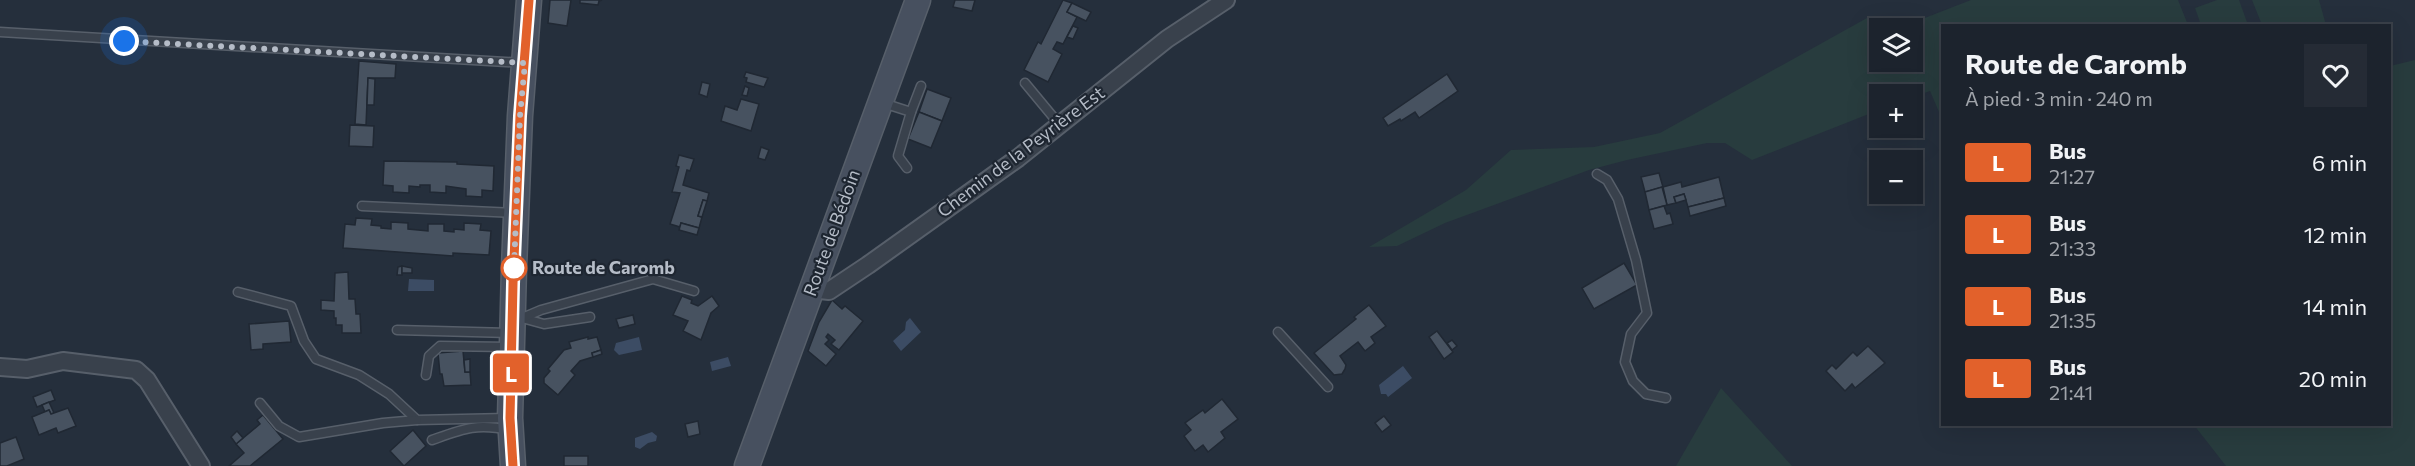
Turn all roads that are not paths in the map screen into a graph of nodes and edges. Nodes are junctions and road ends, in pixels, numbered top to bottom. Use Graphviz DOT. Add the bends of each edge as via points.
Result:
graph roads {
  1 [pos="529,0"];
  2 [pos="918,0"];
  3 [pos="1226,0"];
  4 [pos="0,32"];
  5 [pos="525,63"];
  6 [pos="1025,83"];
  7 [pos="921,86"];
  8 [pos="879,102"];
  9 [pos="911,112"];
  10 [pos="1059,124"];
  11 [pos="907,168"];
  12 [pos="1597,174"];
  13 [pos="362,206"];
  14 [pos="516,213"];
  15 [pos="811,289"];
  16 [pos="694,291"];
  17 [pos="238,292"];
  18 [pos="590,317"];
  19 [pos="397,330"];
  20 [pos="514,330"];
  21 [pos="1278,332"];
  22 [pos="0,367"];
  23 [pos="426,375"];
  24 [pos="1328,387"];
  25 [pos="1666,398"];
  26 [pos="261,403"];
  27 [pos="417,420"];
  28 [pos="510,424"];
  29 [pos="432,440"];
  30 [pos="201,466"];
  31 [pos="513,466"];
  32 [pos="747,466"];
  1 -- 5 [label="main road"];
  2 -- 8 [label="main road, Route de Bédoin"];
  3 -- 10 [label="street, Chemin de la Peyrière Est" via="1167,39"];
  4 -- 5 [label="lane"];
  5 -- 14 [label="main road"];
  6 -- 10 [label="lane"];
  7 -- 9 [label="lane"];
  8 -- 9 [label="lane"];
  8 -- 15 [label="main road, Route de Bédoin"];
  9 -- 11 [label="lane" via="898,156"];
  10 -- 15 [label="street, Chemin de la Peyrière Est" via="1018,158 840,284 829,291"];
  12 -- 25 [label="lane" via="1607,180 1618,199 1647,313 1631,334 1625,362 1633,381 1646,394"];
  13 -- 14 [label="lane"];
  14 -- 20 [label="main road"];
  15 -- 32 [label="main road, Route de Bédoin"];
  16 -- 20 [label="lane" via="653,279 541,310"];
  17 -- 27 [label="lane" via="291,306 304,341 316,359 359,375 389,394"];
  18 -- 20 [label="lane"];
  19 -- 20 [label="lane"];
  20 -- 23 [label="lane" via="440,346 429,356"];
  20 -- 28 [label="main road"];
  21 -- 24 [label="lane"];
  22 -- 30 [label="street" via="27,369 63,361 136,370 147,380"];
  26 -- 27 [label="lane" via="279,426 299,437"];
  27 -- 28 [label="lane"];
  28 -- 29 [label="lane" via="471,427"];
  28 -- 31 [label="main road"];
}
